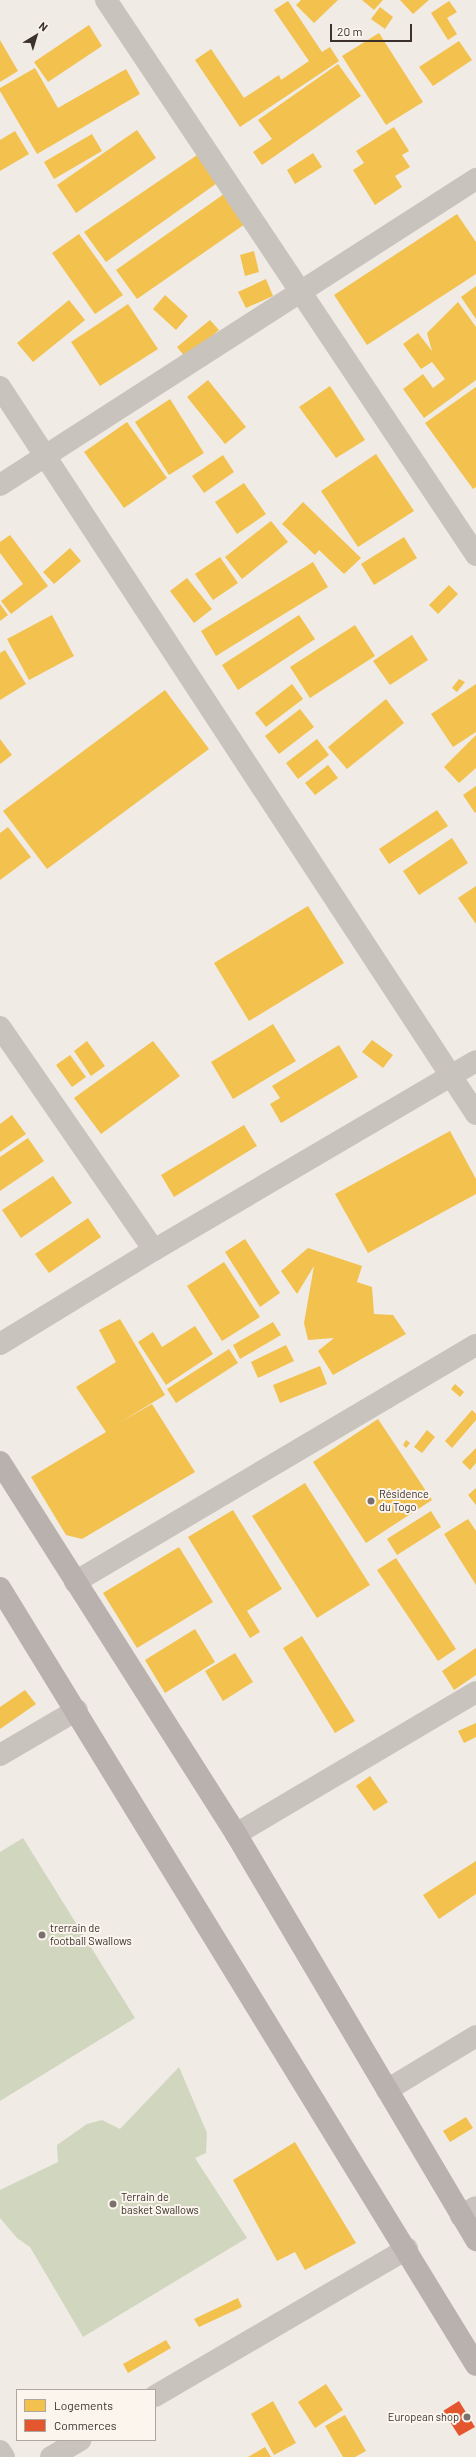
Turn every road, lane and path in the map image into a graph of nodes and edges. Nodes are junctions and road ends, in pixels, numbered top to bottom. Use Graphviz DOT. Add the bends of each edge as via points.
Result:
graph roads {
  1 [pos="106,0"];
  2 [pos="476,179"];
  3 [pos="300,292"];
  4 [pos="0,387"];
  5 [pos="44,454"];
  6 [pos="0,485"];
  7 [pos="476,555"];
  8 [pos="0,1027"];
  9 [pos="476,1061"];
  10 [pos="451,1076"];
  11 [pos="476,1114"];
  12 [pos="154,1250"];
  13 [pos="0,1344"];
  14 [pos="476,1345"];
  15 [pos="0,1462"];
  16 [pos="74,1582"];
  17 [pos="0,1588"];
  18 [pos="476,1692"];
  19 [pos="77,1710"];
  20 [pos="0,1755"];
  21 [pos="236,1834"];
  22 [pos="476,2036"];
  23 [pos="387,2090"];
  24 [pos="468,2212"];
  25 [pos="476,2240"];
  26 [pos="406,2249"];
  27 [pos="476,2365"];
  28 [pos="156,2395"];
  29 [pos="78,2441"];
  30 [pos="0,2451"];
  31 [pos="4,2457"];
  32 [pos="51,2457"];
  1 -- 3 [label="street"];
  2 -- 3 [label="street"];
  3 -- 5 [label="street"];
  3 -- 7 [label="street"];
  4 -- 5 [label="street"];
  5 -- 6 [label="street"];
  5 -- 10 [label="street"];
  8 -- 12 [label="street"];
  9 -- 10 [label="street"];
  10 -- 11 [label="street"];
  10 -- 12 [label="street"];
  12 -- 13 [label="street"];
  14 -- 16 [label="street"];
  15 -- 16 [label="main road"];
  16 -- 21 [label="main road"];
  17 -- 19 [label="main road"];
  18 -- 21 [label="street"];
  19 -- 20 [label="street"];
  19 -- 26 [label="main road"];
  21 -- 23 [label="main road"];
  22 -- 23 [label="street"];
  23 -- 24 [label="main road"];
  24 -- 25 [label="main road"];
  26 -- 27 [label="main road"];
  26 -- 28 [label="street"];
  29 -- 32 [label="street"];
  30 -- 31 [label="street"];
}
